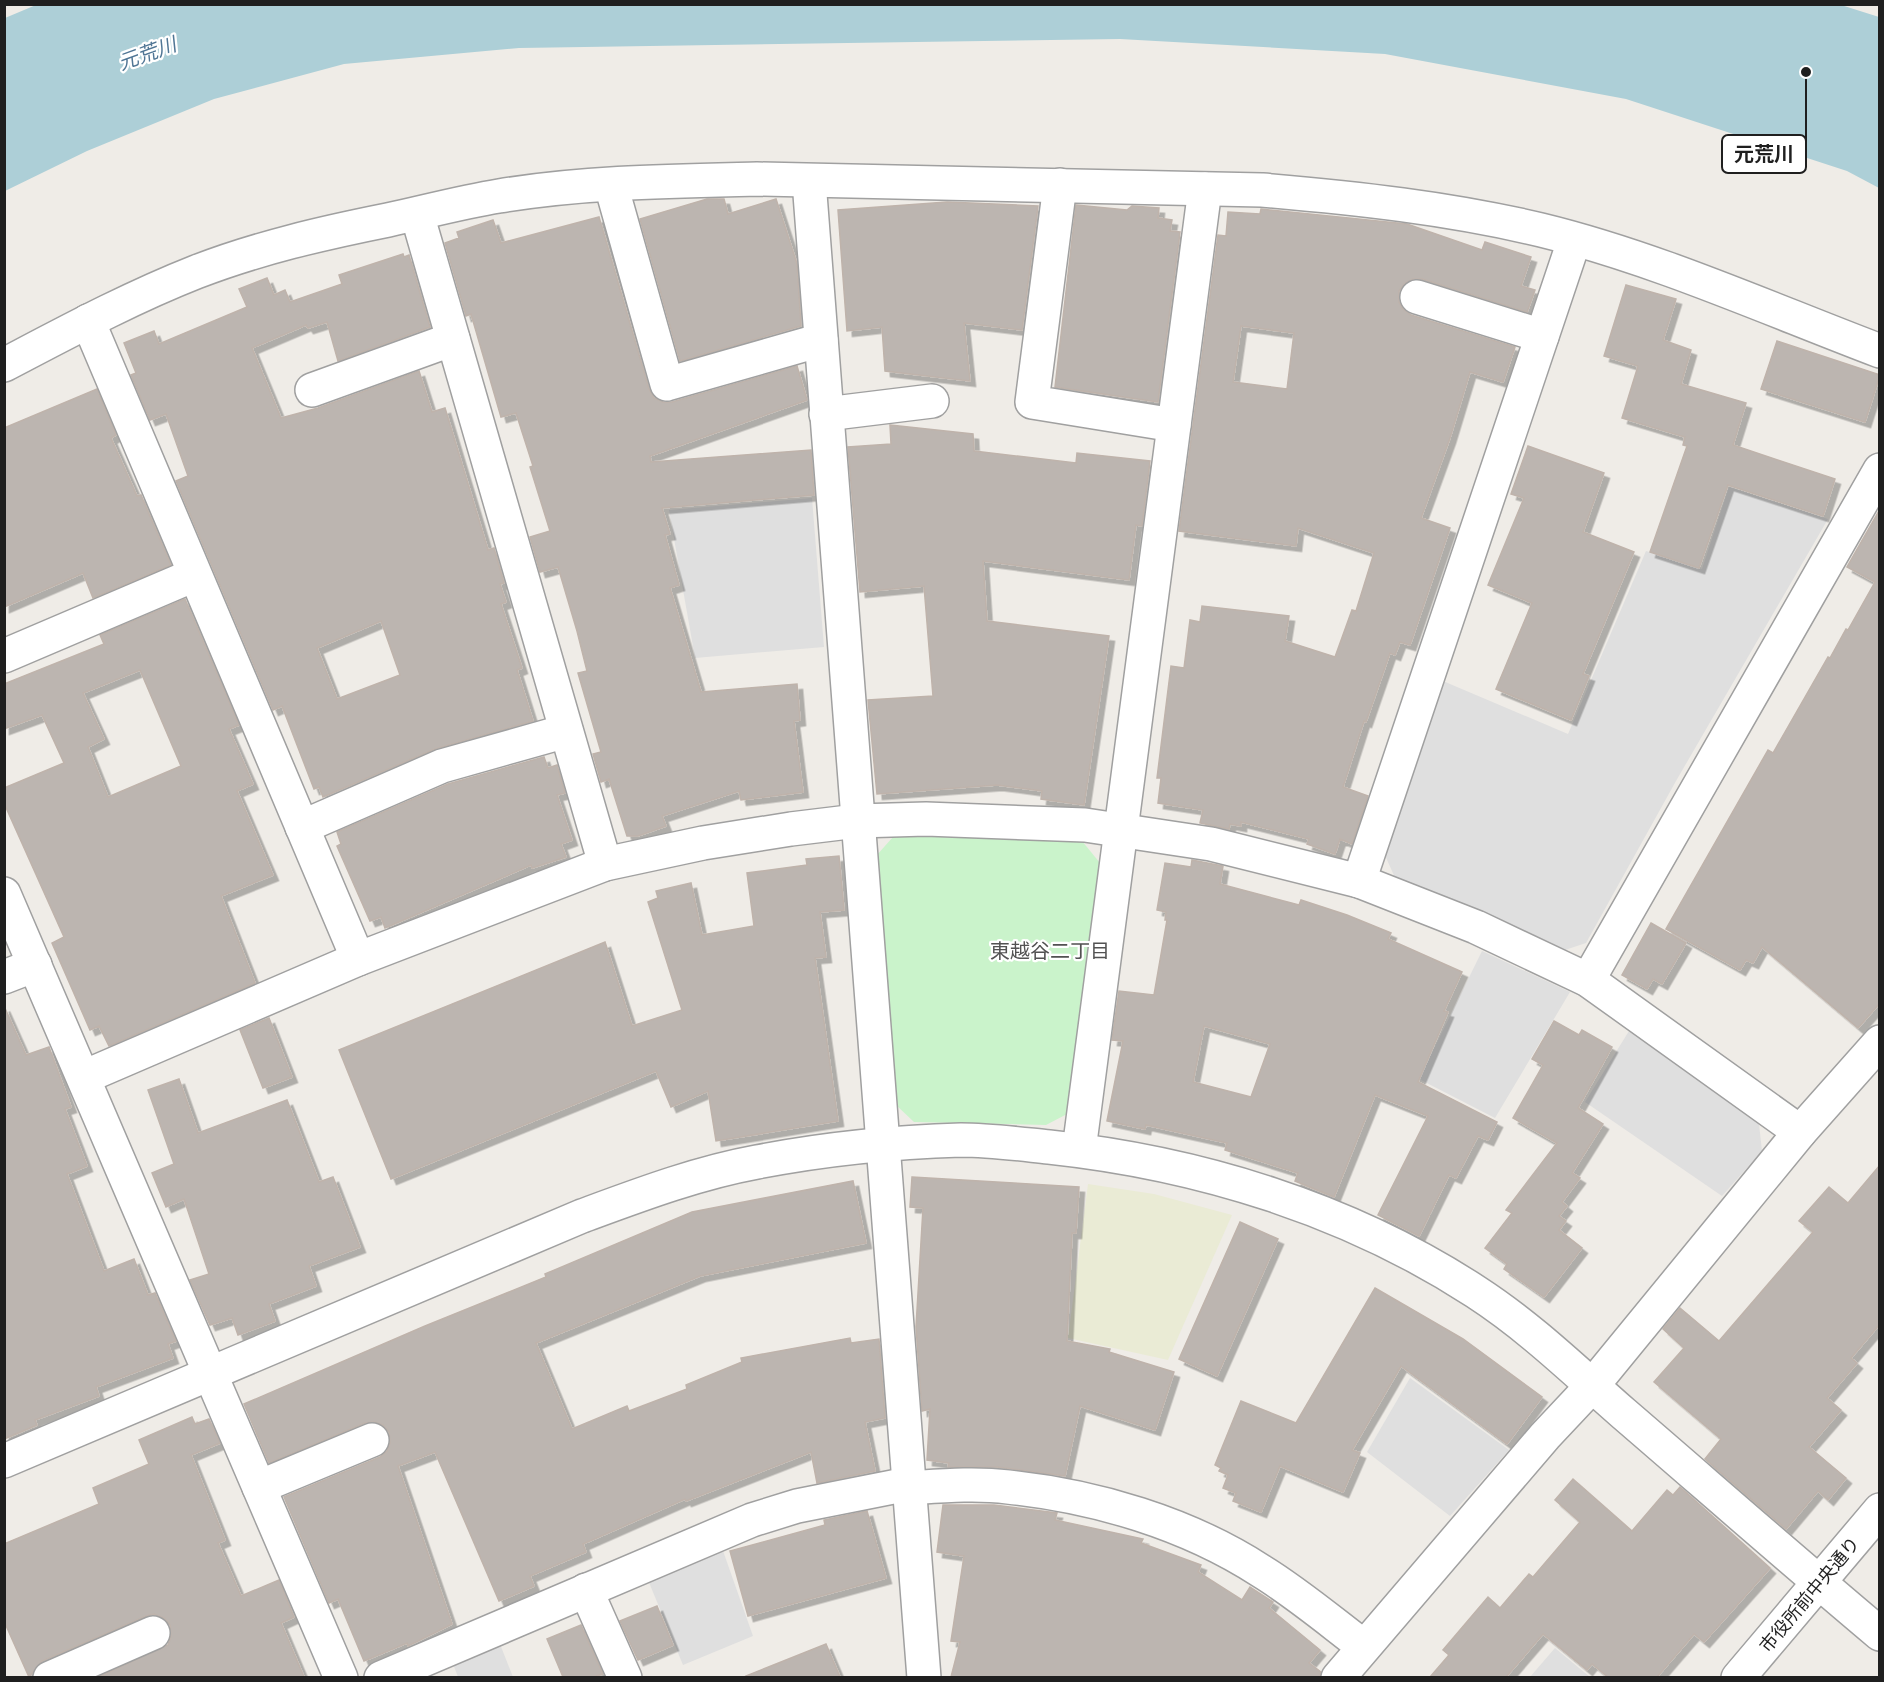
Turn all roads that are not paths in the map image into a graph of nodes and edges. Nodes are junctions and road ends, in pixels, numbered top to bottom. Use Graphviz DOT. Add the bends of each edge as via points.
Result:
graph roads {
  1 [pos="809,182"];
  2 [pos="611,185"];
  3 [pos="1060,185"];
  4 [pos="1205,189"];
  5 [pos="417,214"];
  6 [pos="1574,241"];
  7 [pos="1417,297"];
  8 [pos="88,321"];
  9 [pos="1542,336"];
  10 [pos="453,339"];
  11 [pos="821,340"];
  12 [pos="1880,351"];
  13 [pos="4,365"];
  14 [pos="312,390"];
  15 [pos="932,401"];
  16 [pos="826,414"];
  17 [pos="1174,425"];
  18 [pos="1880,470"];
  19 [pos="194,575"];
  20 [pos="4,656"];
  21 [pos="566,730"];
  22 [pos="857,821"];
  23 [pos="302,826"];
  24 [pos="1121,830"];
  25 [pos="605,864"];
  26 [pos="1359,881"];
  27 [pos="4,894"];
  28 [pos="358,959"];
  29 [pos="35,965"];
  30 [pos="4,977"];
  31 [pos="1588,980"];
  32 [pos="1880,1042"];
  33 [pos="84,1077"];
  34 [pos="1800,1132"];
  35 [pos="881,1145"];
  36 [pos="1079,1150"];
  37 [pos="208,1374"];
  38 [pos="1592,1386"];
  39 [pos="372,1440"];
  40 [pos="4,1461"];
  41 [pos="908,1486"];
  42 [pos="259,1487"];
  43 [pos="1880,1510"];
  44 [pos="1819,1581"];
  45 [pos="586,1590"];
  46 [pos="153,1633"];
  47 [pos="1880,1634"];
  48 [pos="1364,1646"];
  49 [pos="50,1677"];
  50 [pos="340,1677"];
  51 [pos="381,1677"];
  52 [pos="625,1677"];
  53 [pos="924,1677"];
  54 [pos="1338,1677"];
  55 [pos="1738,1677"];
  1 -- 2 [label="street" via="687,180"];
  1 -- 3 [label="street"];
  1 -- 11 [label="street"];
  2 -- 5 [label="street" via="498,196"];
  2 -- 11 [label="street" via="667,384"];
  3 -- 4 [label="street"];
  3 -- 17 [label="street" via="1032,402"];
  4 -- 6 [label="street" via="1355,199 1479,216"];
  4 -- 17 [label="street"];
  5 -- 8 [label="street" via="249,253"];
  5 -- 10 [label="street"];
  6 -- 9 [label="street"];
  6 -- 12 [label="street" via="1627,256"];
  7 -- 9 [label="street"];
  8 -- 13 [label="street"];
  8 -- 19 [label="street"];
  9 -- 26 [label="street"];
  10 -- 14 [label="street"];
  10 -- 21 [label="street"];
  11 -- 16 [label="street"];
  15 -- 16 [label="street"];
  16 -- 22 [label="street"];
  17 -- 24 [label="street"];
  18 -- 31 [label="street"];
  19 -- 20 [label="street"];
  19 -- 23 [label="street"];
  21 -- 23 [label="street" via="442,766"];
  21 -- 25 [label="street"];
  22 -- 24 [label="street" via="926,819"];
  22 -- 25 [label="street" via="703,843"];
  22 -- 35 [label="street"];
  23 -- 28 [label="street"];
  24 -- 26 [label="street" via="1210,844"];
  24 -- 36 [label="street"];
  25 -- 28 [label="street"];
  26 -- 31 [label="street" via="1476,927"];
  27 -- 29 [label="street"];
  28 -- 33 [label="street"];
  29 -- 30 [label="street"];
  29 -- 33 [label="street"];
  31 -- 34 [label="street"];
  32 -- 34 [label="street"];
  33 -- 37 [label="street"];
  34 -- 38 [label="street"];
  35 -- 36 [label="street" via="965,1140"];
  35 -- 37 [label="street" via="757,1162 668,1184 582,1216"];
  35 -- 41 [label="street"];
  36 -- 38 [label="street" via="1219,1177 1362,1230 1412,1253 1477,1292 1544,1341"];
  37 -- 40 [label="street"];
  37 -- 42 [label="street"];
  38 -- 44 [label="street"];
  38 -- 48 [label="street"];
  39 -- 42 [label="street"];
  41 -- 45 [label="street" via="797,1506 752,1520"];
  41 -- 48 [label="street" via="1008,1486 1062,1494 1143,1516 1201,1537 1262,1571"];
  41 -- 53 [label="street"];
  42 -- 50 [label="street"];
  43 -- 44 [label="street, 市役所前中央通り"];
  44 -- 47 [label="street"];
  44 -- 55 [label="street, 市役所前中央通り"];
  45 -- 51 [label="street"];
  45 -- 52 [label="street"];
  46 -- 49 [label="street"];
  48 -- 54 [label="street"];
}
